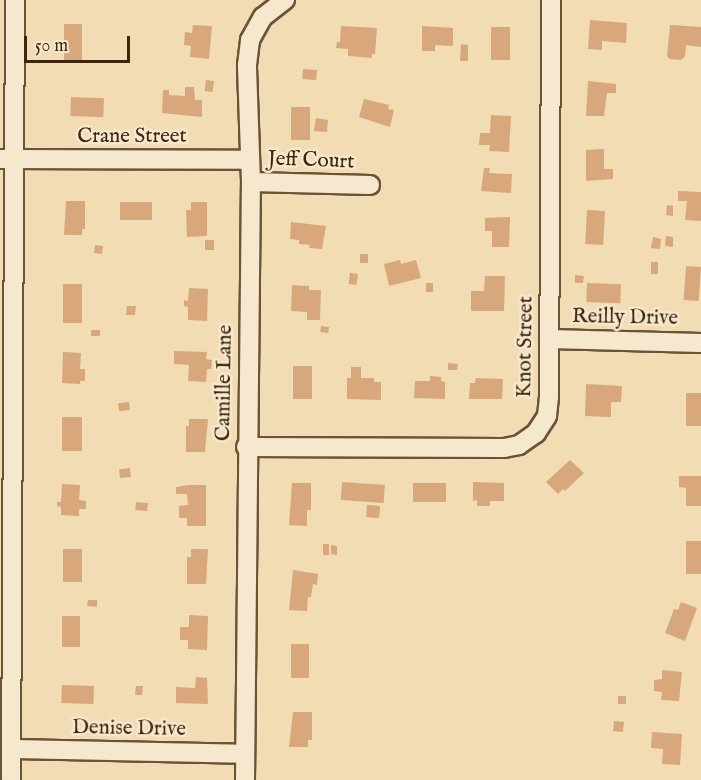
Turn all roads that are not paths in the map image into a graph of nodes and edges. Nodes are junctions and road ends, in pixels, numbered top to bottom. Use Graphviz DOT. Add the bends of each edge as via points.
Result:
graph roads {
  1 [pos="15,0"];
  2 [pos="285,0"];
  3 [pos="551,0"];
  4 [pos="7,159"];
  5 [pos="250,160"];
  6 [pos="251,182"];
  7 [pos="370,185"];
  8 [pos="549,339"];
  9 [pos="701,343"];
  10 [pos="246,447"];
  11 [pos="11,749"];
  12 [pos="245,754"];
  13 [pos="11,780"];
  14 [pos="245,780"];
  1 -- 4 [label="street"];
  2 -- 5 [label="street, Camille Lane" via="264,17 250,40"];
  3 -- 8 [label="street, Knot Street"];
  4 -- 5 [label="street, Crane Street"];
  4 -- 11 [label="street"];
  5 -- 6 [label="street, Camille Lane"];
  6 -- 7 [label="street, Jeff Court"];
  6 -- 10 [label="street, Camille Lane"];
  8 -- 9 [label="street, Reilly Drive"];
  8 -- 10 [label="street, Knot Street" via="547,416 536,433 519,445"];
  10 -- 12 [label="street, Camille Lane"];
  11 -- 12 [label="street, Denise Drive"];
  11 -- 13 [label="street"];
  12 -- 14 [label="street, Camille Lane"];
}
